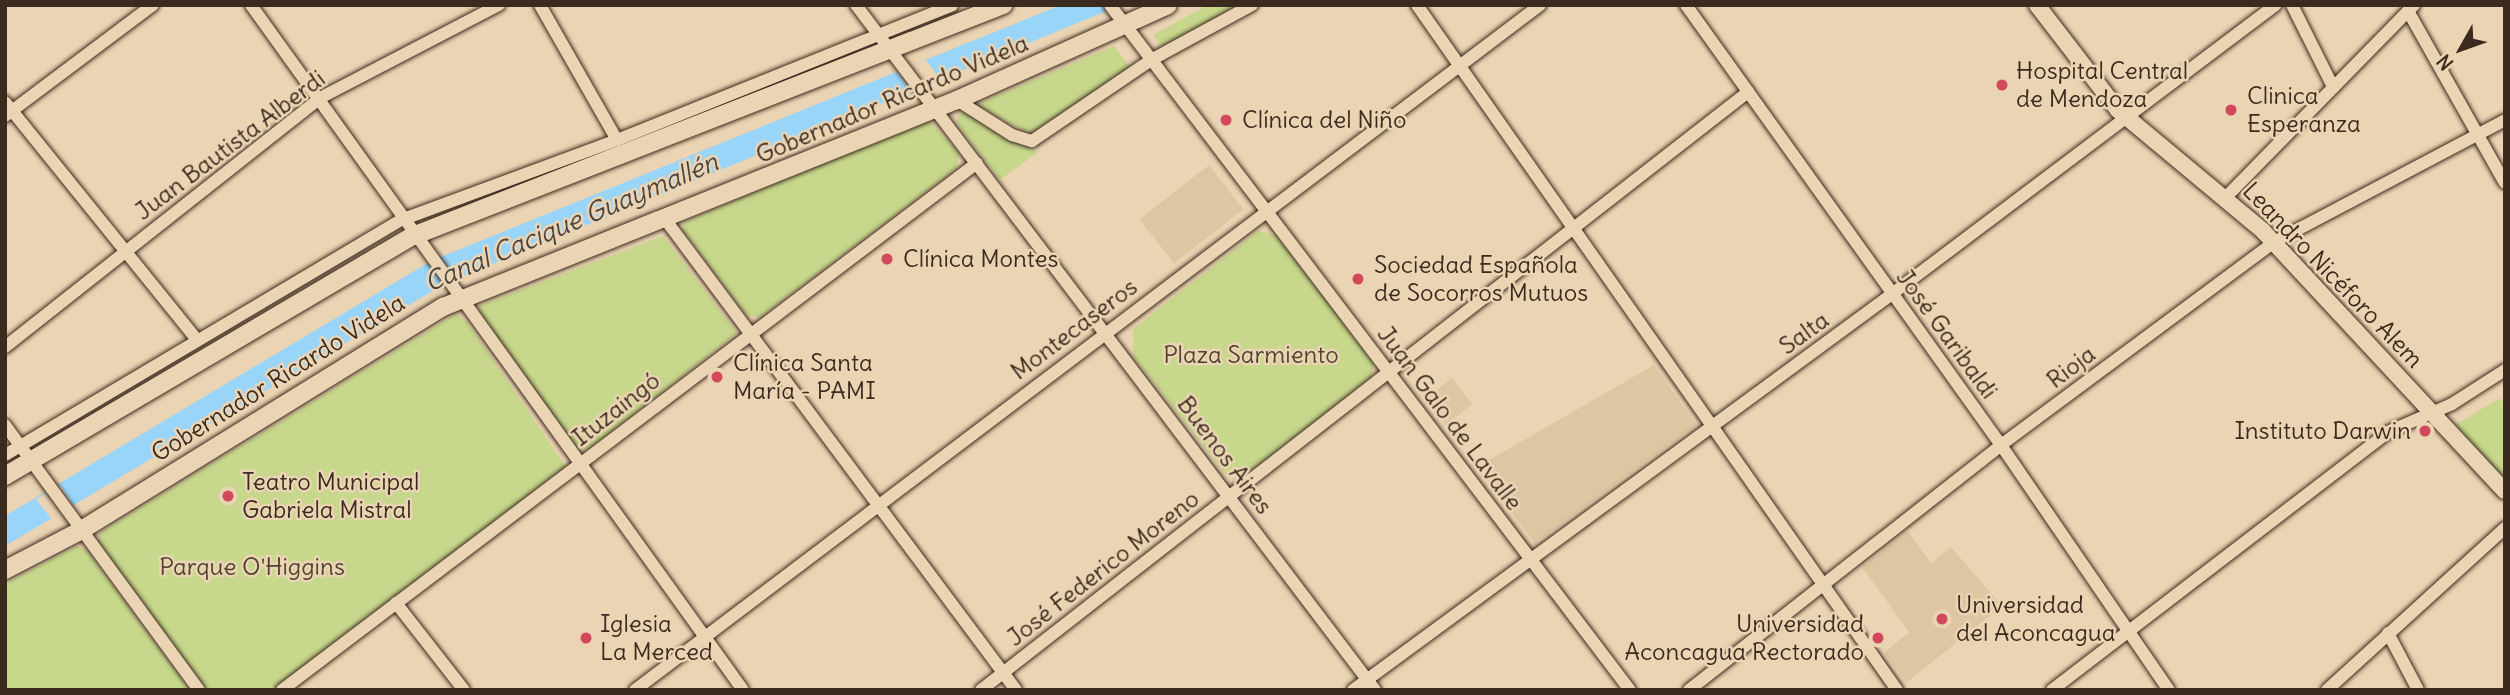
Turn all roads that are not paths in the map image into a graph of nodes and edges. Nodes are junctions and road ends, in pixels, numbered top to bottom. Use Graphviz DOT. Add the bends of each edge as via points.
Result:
graph roads {
  1 [pos="153,5"];
  2 [pos="251,5"];
  3 [pos="499,5"];
  4 [pos="540,5"];
  5 [pos="856,5"];
  6 [pos="952,5"];
  7 [pos="1003,5"];
  8 [pos="1168,5"];
  9 [pos="1252,5"];
  10 [pos="1417,5"];
  11 [pos="1540,5"];
  12 [pos="1685,5"];
  13 [pos="2037,5"];
  14 [pos="2275,5"];
  15 [pos="2292,5"];
  16 [pos="1111,7"];
  17 [pos="2411,8"];
  18 [pos="1126,27"];
  19 [pos="880,36"];
  20 [pos="891,51"];
  21 [pos="1152,60"];
  22 [pos="1459,65"];
  23 [pos="2333,87"];
  24 [pos="1748,92"];
  25 [pos="320,98"];
  26 [pos="957,100"];
  27 [pos="935,109"];
  28 [pos="8,110"];
  29 [pos="2125,117"];
  30 [pos="2505,120"];
  31 [pos="2478,134"];
  32 [pos="617,140"];
  33 [pos="977,163"];
  34 [pos="2505,183"];
  35 [pos="2227,196"];
  36 [pos="1266,210"];
  37 [pos="401,219"];
  38 [pos="665,219"];
  39 [pos="1575,228"];
  40 [pos="413,236"];
  41 [pos="2274,242"];
  42 [pos="127,251"];
  43 [pos="1892,294"];
  44 [pos="458,299"];
  45 [pos="750,332"];
  46 [pos="1106,332"];
  47 [pos="196,339"];
  48 [pos="8,340"];
  49 [pos="2505,370"];
  50 [pos="1389,372"];
  51 [pos="2432,412"];
  52 [pos="5,425"];
  53 [pos="1714,426"];
  54 [pos="2001,445"];
  55 [pos="25,453"];
  56 [pos="5,455"];
  57 [pos="579,465"];
  58 [pos="5,476"];
  59 [pos="2505,491"];
  60 [pos="1230,495"];
  61 [pos="878,504"];
  62 [pos="2505,528"];
  63 [pos="80,531"];
  64 [pos="1532,560"];
  65 [pos="5,570"];
  66 [pos="1824,585"];
  67 [pos="396,603"];
  68 [pos="2129,630"];
  69 [pos="2388,633"];
  70 [pos="704,636"];
  71 [pos="1003,673"];
  72 [pos="1371,684"];
  73 [pos="199,690"];
  74 [pos="282,690"];
  75 [pos="464,690"];
  76 [pos="635,690"];
  77 [pos="743,690"];
  78 [pos="981,690"];
  79 [pos="1016,690"];
  80 [pos="1353,690"];
  81 [pos="1630,690"];
  82 [pos="1689,690"];
  83 [pos="1897,690"];
  84 [pos="2052,690"];
  85 [pos="2169,690"];
  86 [pos="2327,690"];
  87 [pos="2418,690"];
  1 -- 28 [label="street"];
  2 -- 25 [label="street"];
  3 -- 25 [label="street, Juan Bautista Alberdi"];
  4 -- 32 [label="street"];
  5 -- 19 [label="street, Buenos Aires"];
  6 -- 19 [label="street"];
  7 -- 20 [label="highway, Gobernador Ricardo Videla"];
  8 -- 18 [label="highway, Gobernador Ricardo Videla"];
  9 -- 21 [label="street"];
  10 -- 22 [label="street"];
  11 -- 22 [label="street, Montecaseros"];
  12 -- 24 [label="street, José Garibaldi"];
  13 -- 29 [label="main road, Leandro Nicéforo Alem"];
  14 -- 29 [label="street, Salta"];
  15 -- 23 [label="street"];
  16 -- 18 [label="street, Juan Galo de Lavalle"];
  17 -- 23 [label="street"];
  17 -- 31 [label="street"];
  18 -- 21 [label="street, Juan Galo de Lavalle"];
  18 -- 26 [label="highway, Gobernador Ricardo Videla"];
  19 -- 20 [label="street, Buenos Aires"];
  19 -- 32 [label="street"];
  20 -- 27 [label="street, Buenos Aires"];
  20 -- 40 [label="highway, Gobernador Ricardo Videla"];
  21 -- 26 [label="street" via="1032,141 1013,135"];
  21 -- 36 [label="street, Juan Galo de Lavalle"];
  22 -- 36 [label="street, Montecaseros"];
  22 -- 39 [label="street"];
  23 -- 35 [label="street"];
  24 -- 39 [label="street, José Federico Moreno"];
  24 -- 43 [label="street, José Garibaldi"];
  25 -- 37 [label="street"];
  25 -- 42 [label="street, Juan Bautista Alberdi"];
  26 -- 27 [label="highway, Gobernador Ricardo Videla"];
  27 -- 33 [label="street, Buenos Aires"];
  27 -- 38 [label="highway, Gobernador Ricardo Videla"];
  28 -- 42 [label="street"];
  29 -- 35 [label="main road, Leandro Nicéforo Alem"];
  29 -- 43 [label="street, Salta"];
  30 -- 31 [label="street, Rioja"];
  31 -- 34 [label="street"];
  31 -- 41 [label="street, Rioja"];
  32 -- 37 [label="street"];
  33 -- 45 [label="street, Ituzaingó"];
  33 -- 46 [label="street, Buenos Aires"];
  35 -- 41 [label="main road, Leandro Nicéforo Alem"];
  36 -- 46 [label="street, Montecaseros"];
  36 -- 50 [label="street, Juan Galo de Lavalle"];
  37 -- 40 [label="street"];
  37 -- 47 [label="street"];
  38 -- 44 [label="highway, Gobernador Ricardo Videla"];
  38 -- 45 [label="street"];
  39 -- 50 [label="street, José Federico Moreno"];
  39 -- 53 [label="street"];
  40 -- 44 [label="street"];
  40 -- 55 [label="highway, Gobernador Ricardo Videla"];
  41 -- 51 [label="main road, Leandro Nicéforo Alem"];
  41 -- 54 [label="street, Rioja"];
  42 -- 47 [label="street"];
  42 -- 48 [label="street, Juan Bautista Alberdi"];
  43 -- 53 [label="street, Salta"];
  43 -- 54 [label="street, José Garibaldi"];
  44 -- 57 [label="street"];
  44 -- 63 [label="highway, Gobernador Ricardo Videla"];
  45 -- 57 [label="street, Ituzaingó"];
  45 -- 61 [label="street"];
  46 -- 60 [label="street, Buenos Aires"];
  46 -- 61 [label="street, Montecaseros"];
  47 -- 55 [label="street"];
  49 -- 51 [label="street"];
  50 -- 60 [label="street, José Federico Moreno"];
  50 -- 64 [label="street, Juan Galo de Lavalle"];
  51 -- 59 [label="main road, Leandro Nicéforo Alem"];
  51 -- 68 [label="street" via="2388,432"];
  52 -- 55 [label="street"];
  53 -- 64 [label="street, Salta"];
  53 -- 66 [label="street"];
  54 -- 66 [label="street, Rioja"];
  54 -- 68 [label="street, José Garibaldi"];
  55 -- 56 [label="street"];
  55 -- 58 [label="highway, Gobernador Ricardo Videla"];
  55 -- 63 [label="street"];
  57 -- 67 [label="street, Ituzaingó"];
  57 -- 70 [label="street"];
  60 -- 71 [label="street, José Federico Moreno"];
  60 -- 72 [label="street, Buenos Aires"];
  61 -- 70 [label="street, Montecaseros"];
  61 -- 71 [label="street"];
  62 -- 69 [label="street"];
  63 -- 65 [label="highway, Gobernador Ricardo Videla"];
  63 -- 73 [label="street"];
  64 -- 72 [label="street, Salta"];
  64 -- 81 [label="street, Juan Galo de Lavalle"];
  66 -- 82 [label="street, Rioja"];
  66 -- 83 [label="street"];
  67 -- 74 [label="street, Ituzaingó"];
  67 -- 75 [label="street"];
  68 -- 84 [label="street"];
  68 -- 85 [label="street, José Garibaldi"];
  69 -- 86 [label="street"];
  69 -- 87 [label="street"];
  70 -- 76 [label="street, Montecaseros"];
  70 -- 77 [label="street"];
  71 -- 78 [label="street, José Federico Moreno"];
  71 -- 79 [label="street"];
  72 -- 80 [label="street, Salta"];
}
